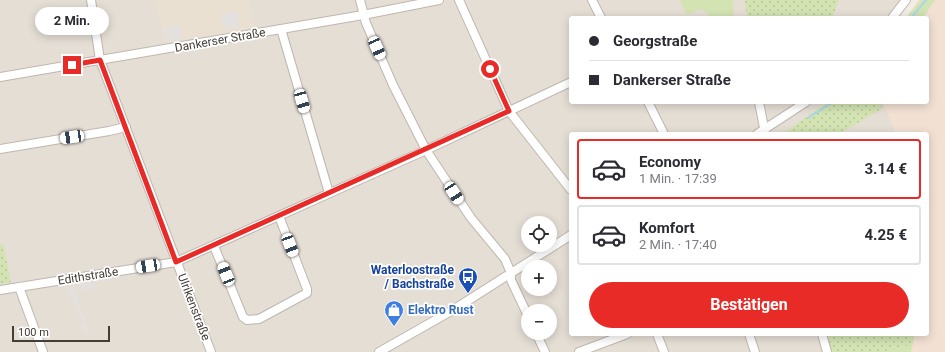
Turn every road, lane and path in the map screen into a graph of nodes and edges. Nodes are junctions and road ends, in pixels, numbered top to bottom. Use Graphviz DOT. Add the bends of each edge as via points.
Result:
graph roads {
  1 [pos="91,0"];
  2 [pos="360,0"];
  3 [pos="439,0"];
  4 [pos="459,0"];
  5 [pos="592,0"];
  6 [pos="906,0"];
  7 [pos="363,15"];
  8 [pos="600,16"];
  9 [pos="894,16"];
  10 [pos="281,29"];
  11 [pos="100,60"];
  12 [pos="0,76"];
  13 [pos="569,83"];
  14 [pos="649,104"];
  15 [pos="759,104"];
  16 [pos="803,104"];
  17 [pos="509,111"];
  18 [pos="126,127"];
  19 [pos="663,132"];
  20 [pos="765,132"];
  21 [pos="0,149"];
  22 [pos="426,150"];
  23 [pos="569,187"];
  24 [pos="328,193"];
  25 [pos="279,216"];
  26 [pos="569,236"];
  27 [pos="214,246"];
  28 [pos="176,262"];
  29 [pos="511,273"];
  30 [pos="19,287"];
  31 [pos="0,290"];
  32 [pos="522,304"];
  33 [pos="622,336"];
  34 [pos="658,336"];
  35 [pos="750,336"];
  36 [pos="823,336"];
  37 [pos="539,340"];
  38 [pos="43,352"];
  39 [pos="211,352"];
  40 [pos="379,352"];
  41 [pos="545,352"];
  42 [pos="579,352"];
  43 [pos="664,352"];
  44 [pos="755,352"];
  45 [pos="827,352"];
  1 -- 11 [label="street, Ulrikenstraße"];
  2 -- 7 [label="street"];
  3 -- 7 [label="street, Dankerser Straße"];
  4 -- 17 [label="street"];
  5 -- 8 [label="street"];
  6 -- 9 [label="street"];
  7 -- 10 [label="street, Dankerser Straße"];
  7 -- 22 [label="street" via="393,85"];
  10 -- 11 [label="street, Dankerser Straße"];
  10 -- 24 [label="street"];
  11 -- 12 [label="street, Dankerser Straße"];
  11 -- 18 [label="street, Ulrikenstraße"];
  13 -- 17 [label="street, Edithstraße"];
  14 -- 19 [label="street"];
  15 -- 20 [label="street"];
  16 -- 20 [label="street"];
  17 -- 22 [label="street, Edithstraße"];
  17 -- 23 [label="street"];
  18 -- 21 [label="street" via="109,132"];
  18 -- 28 [label="street, Ulrikenstraße"];
  22 -- 24 [label="street, Edithstraße"];
  22 -- 29 [label="street" via="471,218 505,259"];
  24 -- 25 [label="street, Edithstraße"];
  25 -- 27 [label="street, Edithstraße"];
  25 -- 27 [label="street" via="307,290 306,293 259,319 247,320 243,317"];
  26 -- 29 [label="street"];
  27 -- 28 [label="street, Edithstraße"];
  28 -- 30 [label="street, Edithstraße"];
  28 -- 39 [label="street, Ulrikenstraße"];
  29 -- 32 [label="street" via="511,280"];
  29 -- 40 [label="street"];
  30 -- 31 [label="street, Edithstraße"];
  30 -- 38 [label="street"];
  33 -- 42 [label="street"];
  34 -- 43 [label="street"];
  35 -- 44 [label="street"];
  36 -- 45 [label="street"];
  37 -- 41 [label="street"];
}
